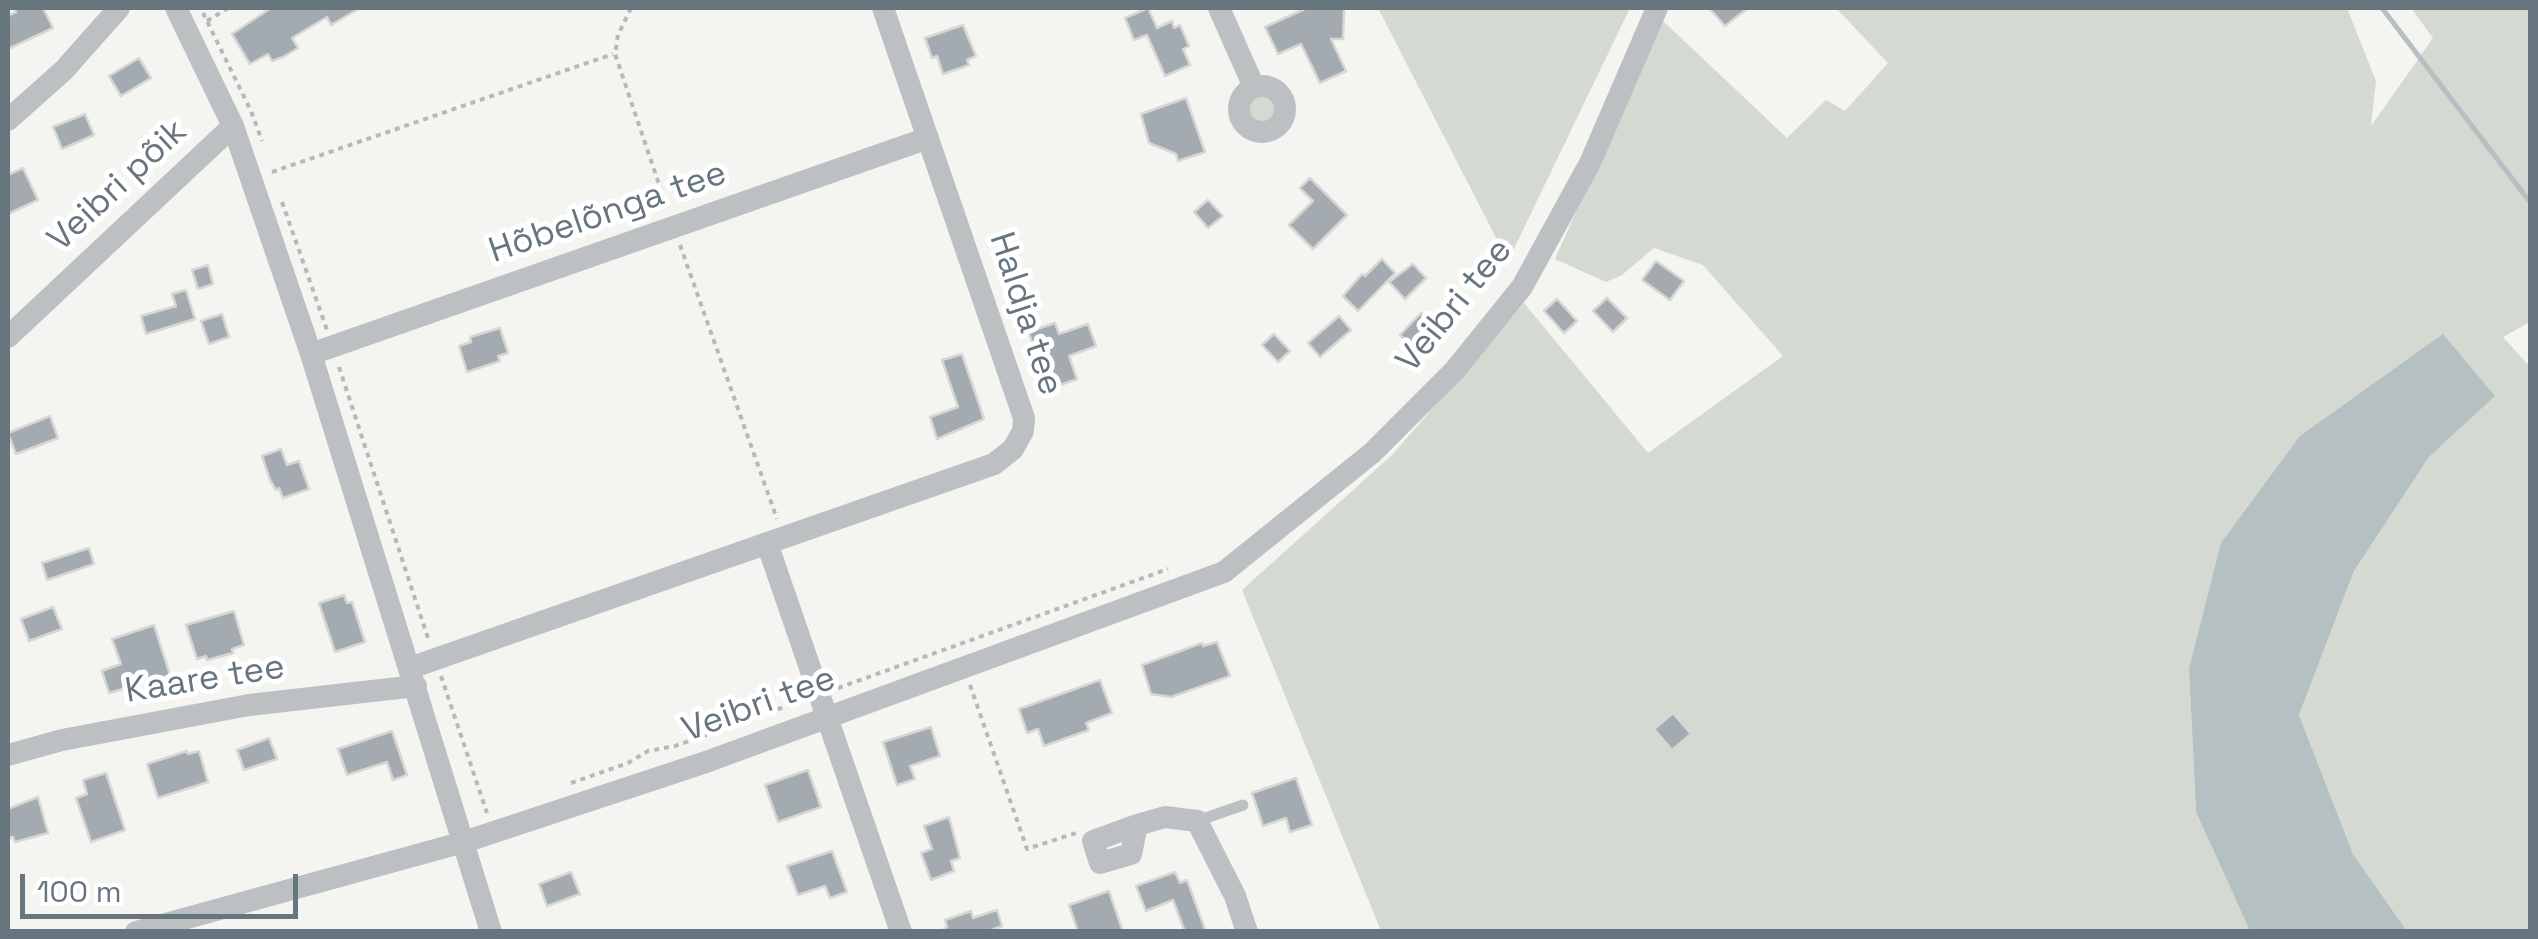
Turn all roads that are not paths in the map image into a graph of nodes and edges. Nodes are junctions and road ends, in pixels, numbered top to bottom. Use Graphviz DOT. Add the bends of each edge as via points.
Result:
graph roads {
  1 [pos="119,8"];
  2 [pos="883,8"];
  3 [pos="1219,8"];
  4 [pos="1657,8"];
  5 [pos="191,11"];
  6 [pos="1254,87"];
  7 [pos="8,120"];
  8 [pos="234,126"];
  9 [pos="928,138"];
  10 [pos="8,337"];
  11 [pos="322,350"];
  12 [pos="777,542"];
  13 [pos="413,677"];
  14 [pos="828,718"];
  15 [pos="8,756"];
  16 [pos="1242,806"];
  17 [pos="1196,820"];
  18 [pos="1137,825"];
  19 [pos="464,842"];
  20 [pos="164,927"];
  21 [pos="136,932"];
  22 [pos="491,932"];
  23 [pos="901,932"];
  24 [pos="1247,932"];
  1 -- 7 [label="street"];
  2 -- 9 [label="street, Haldja tee"];
  3 -- 6 [label="street"];
  4 -- 14 [label="street, Veibri tee" via="1590,163 1522,288 1455,370 1372,452 1224,572"];
  5 -- 8 [label="street"];
  8 -- 10 [label="street, Veibri põik"];
  8 -- 11 [label="street"];
  9 -- 11 [label="street, Hõbelõnga tee"];
  9 -- 12 [label="street, Haldja tee" via="1023,430 1013,450 994,464"];
  11 -- 13 [label="street"];
  12 -- 13 [label="street, Haldja tee" via="436,661"];
  12 -- 14 [label="street"];
  13 -- 15 [label="street, Kaare tee" via="62,740"];
  13 -- 19 [label="street"];
  14 -- 19 [label="street, Veibri tee"];
  14 -- 23 [label="street"];
  16 -- 17 [label="lane"];
  17 -- 18 [label="street" via="1164,816"];
  17 -- 24 [label="street"];
  19 -- 20 [label="street, Veibri tee"];
  19 -- 22 [label="street"];
  20 -- 21 [label="street, Veibri tee"];
}
